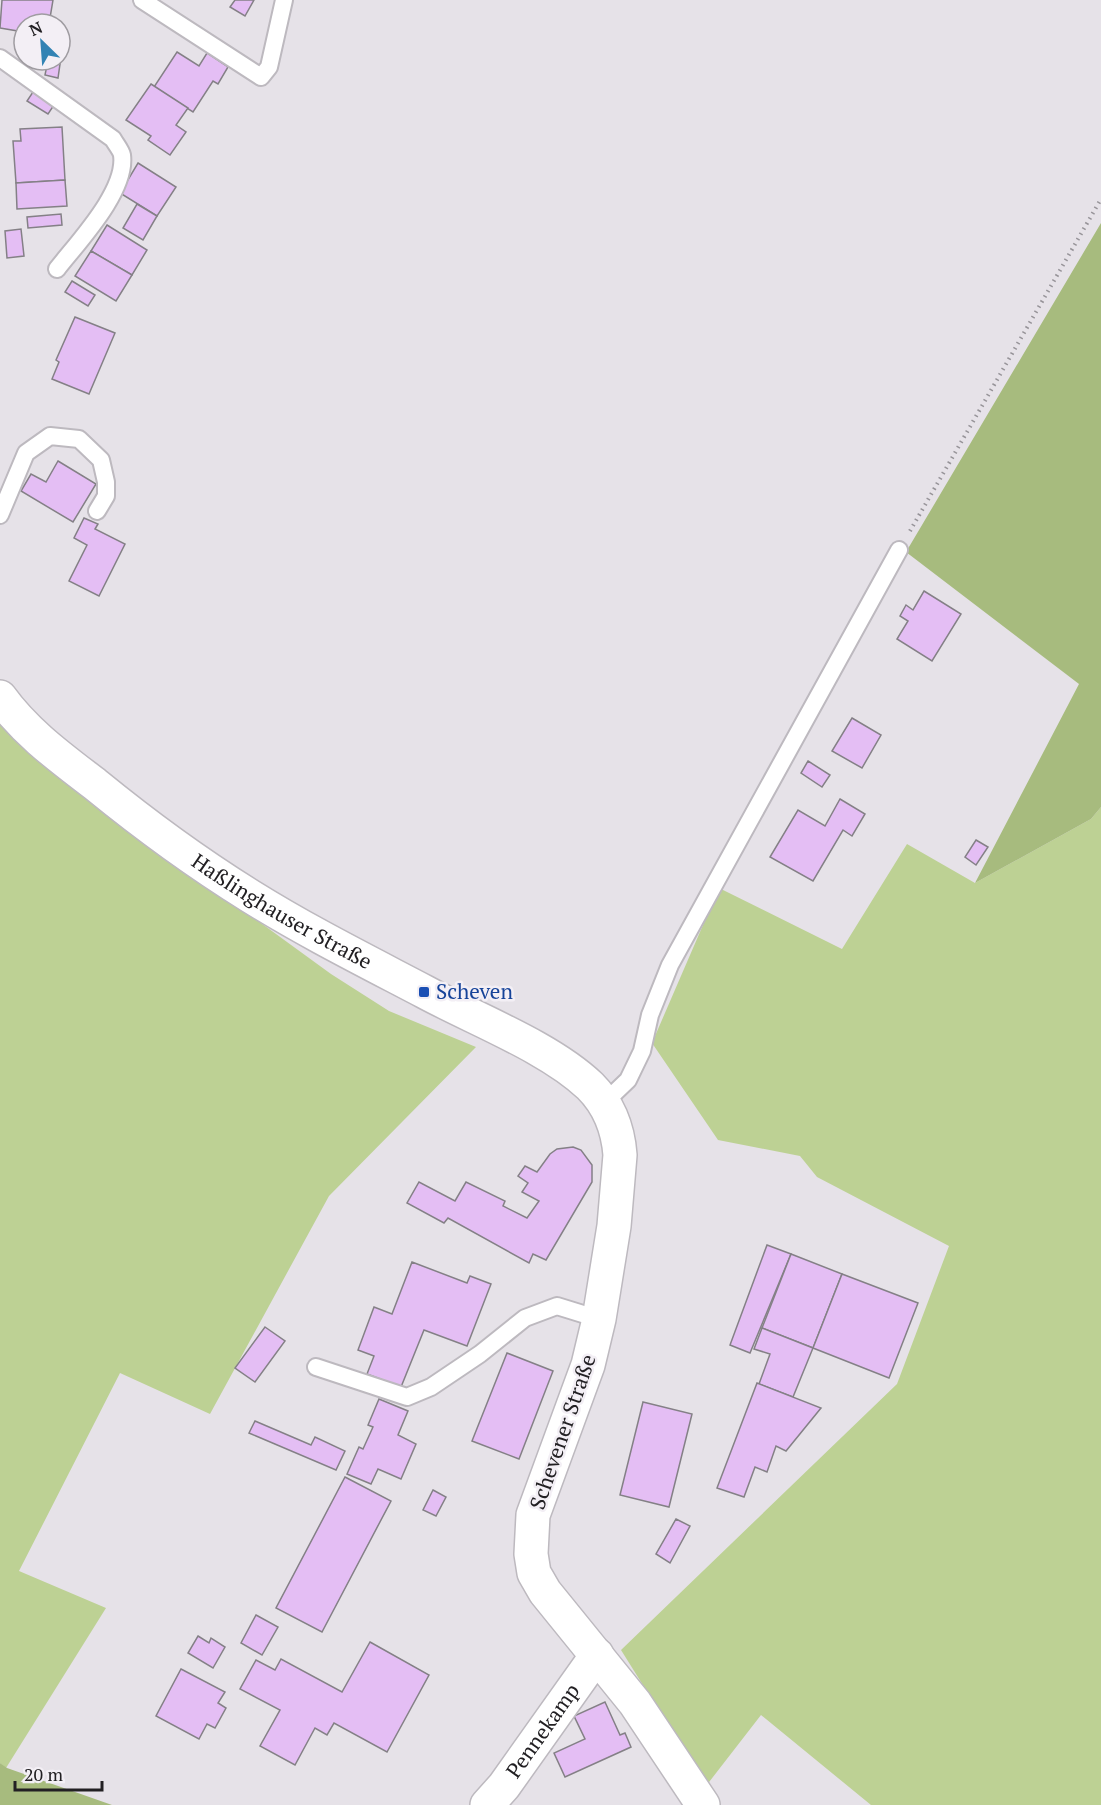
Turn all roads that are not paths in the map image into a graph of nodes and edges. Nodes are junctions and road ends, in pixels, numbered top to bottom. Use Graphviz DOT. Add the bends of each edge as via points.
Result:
graph roads {
  1 [pos="142,0"];
  2 [pos="284,0"];
  3 [pos="0,58"];
  4 [pos="57,269"];
  5 [pos="97,511"];
  6 [pos="0,514"];
  7 [pos="898,550"];
  8 [pos="0,697"];
  9 [pos="597,1095"];
  10 [pos="599,1318"];
  11 [pos="316,1366"];
  12 [pos="597,1655"];
  13 [pos="487,1805"];
  14 [pos="703,1805"];
  1 -- 2 [label="lane" via="261,76 269,67"];
  3 -- 4 [label="lane" via="113,139 122,154 110,198"];
  5 -- 6 [label="lane" via="106,496 101,460 79,439 50,436 26,453"];
  7 -- 9 [label="lane" via="670,965 650,1015 642,1051 628,1080"];
  8 -- 9 [label="main road, Haßlinghauser Straße" via="15,718 43,744 163,837 251,897 548,1056"];
  9 -- 10 [label="main road, Schevener Straße" via="618,1136 620,1155 614,1226"];
  10 -- 11 [label="lane" via="557,1306 525,1318 451,1374 407,1397"];
  10 -- 12 [label="main road, Schevener Straße" via="581,1386 533,1515 531,1538 534,1573"];
  12 -- 13 [label="main road, Pennekamp"];
  12 -- 14 [label="main road, Schevener Straße"];
}
